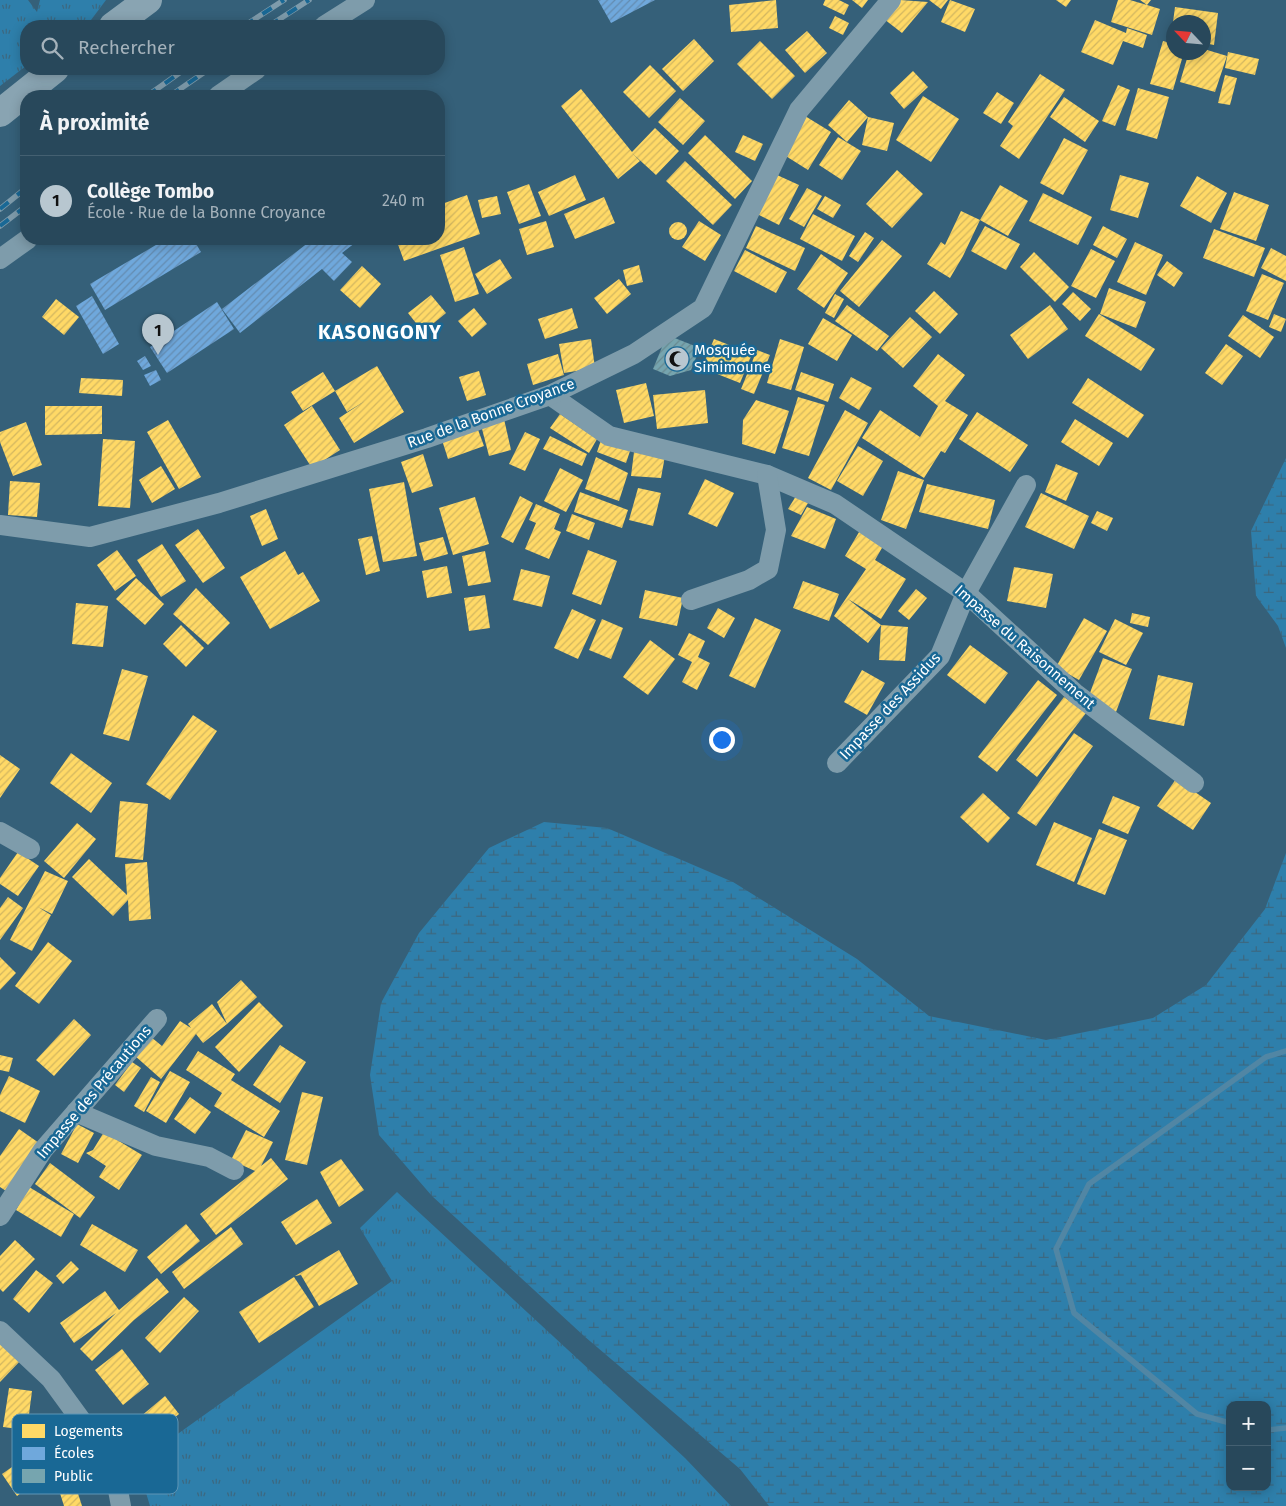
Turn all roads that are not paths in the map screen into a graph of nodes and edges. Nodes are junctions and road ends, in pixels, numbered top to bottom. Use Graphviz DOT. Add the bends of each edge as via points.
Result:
graph roads {
  1 [pos="148,0"];
  2 [pos="365,0"];
  3 [pos="890,0"];
  4 [pos="121,20"];
  5 [pos="333,20"];
  6 [pos="48,75"];
  7 [pos="248,75"];
  8 [pos="29,90"];
  9 [pos="227,90"];
  10 [pos="20,97"];
  11 [pos="0,113"];
  12 [pos="20,245"];
  13 [pos="0,260"];
  14 [pos="550,395"];
  15 [pos="768,475"];
  16 [pos="1026,485"];
  17 [pos="0,525"];
  18 [pos="966,593"];
  19 [pos="690,600"];
  20 [pos="837,763"];
  21 [pos="1194,783"];
  22 [pos="0,832"];
  23 [pos="30,849"];
  24 [pos="157,1019"];
  25 [pos="76,1112"];
  26 [pos="234,1170"];
  27 [pos="0,1216"];
  28 [pos="0,1331"];
  29 [pos="77,1414"];
  1 -- 4 [label="main road"];
  2 -- 5 [label="street"];
  3 -- 14 [label="street, Rue de la Bonne Croyance" via="799,110 702,308 634,354"];
  6 -- 8 [label="main road"];
  7 -- 9 [label="street"];
  10 -- 11 [label="main road"];
  12 -- 13 [label="street"];
  14 -- 15 [label="street, Impasse du Raisonnement" via="609,436"];
  14 -- 17 [label="street, Rue de la Bonne Croyance" via="427,438 229,500 90,537"];
  15 -- 18 [label="street, Impasse du Raisonnement" via="835,504"];
  15 -- 19 [label="street" via="776,530 768,569 750,580"];
  16 -- 18 [label="street, Impasse des Assidus"];
  18 -- 20 [label="street, Impasse des Assidus" via="940,656"];
  18 -- 21 [label="street, Impasse du Raisonnement" via="1076,694"];
  22 -- 23 [label="street"];
  24 -- 25 [label="street, Impasse des Précautions"];
  25 -- 26 [label="street" via="156,1146 209,1157"];
  25 -- 27 [label="street, Impasse des Précautions" via="42,1150"];
  28 -- 29 [label="street" via="51,1379"];
}
